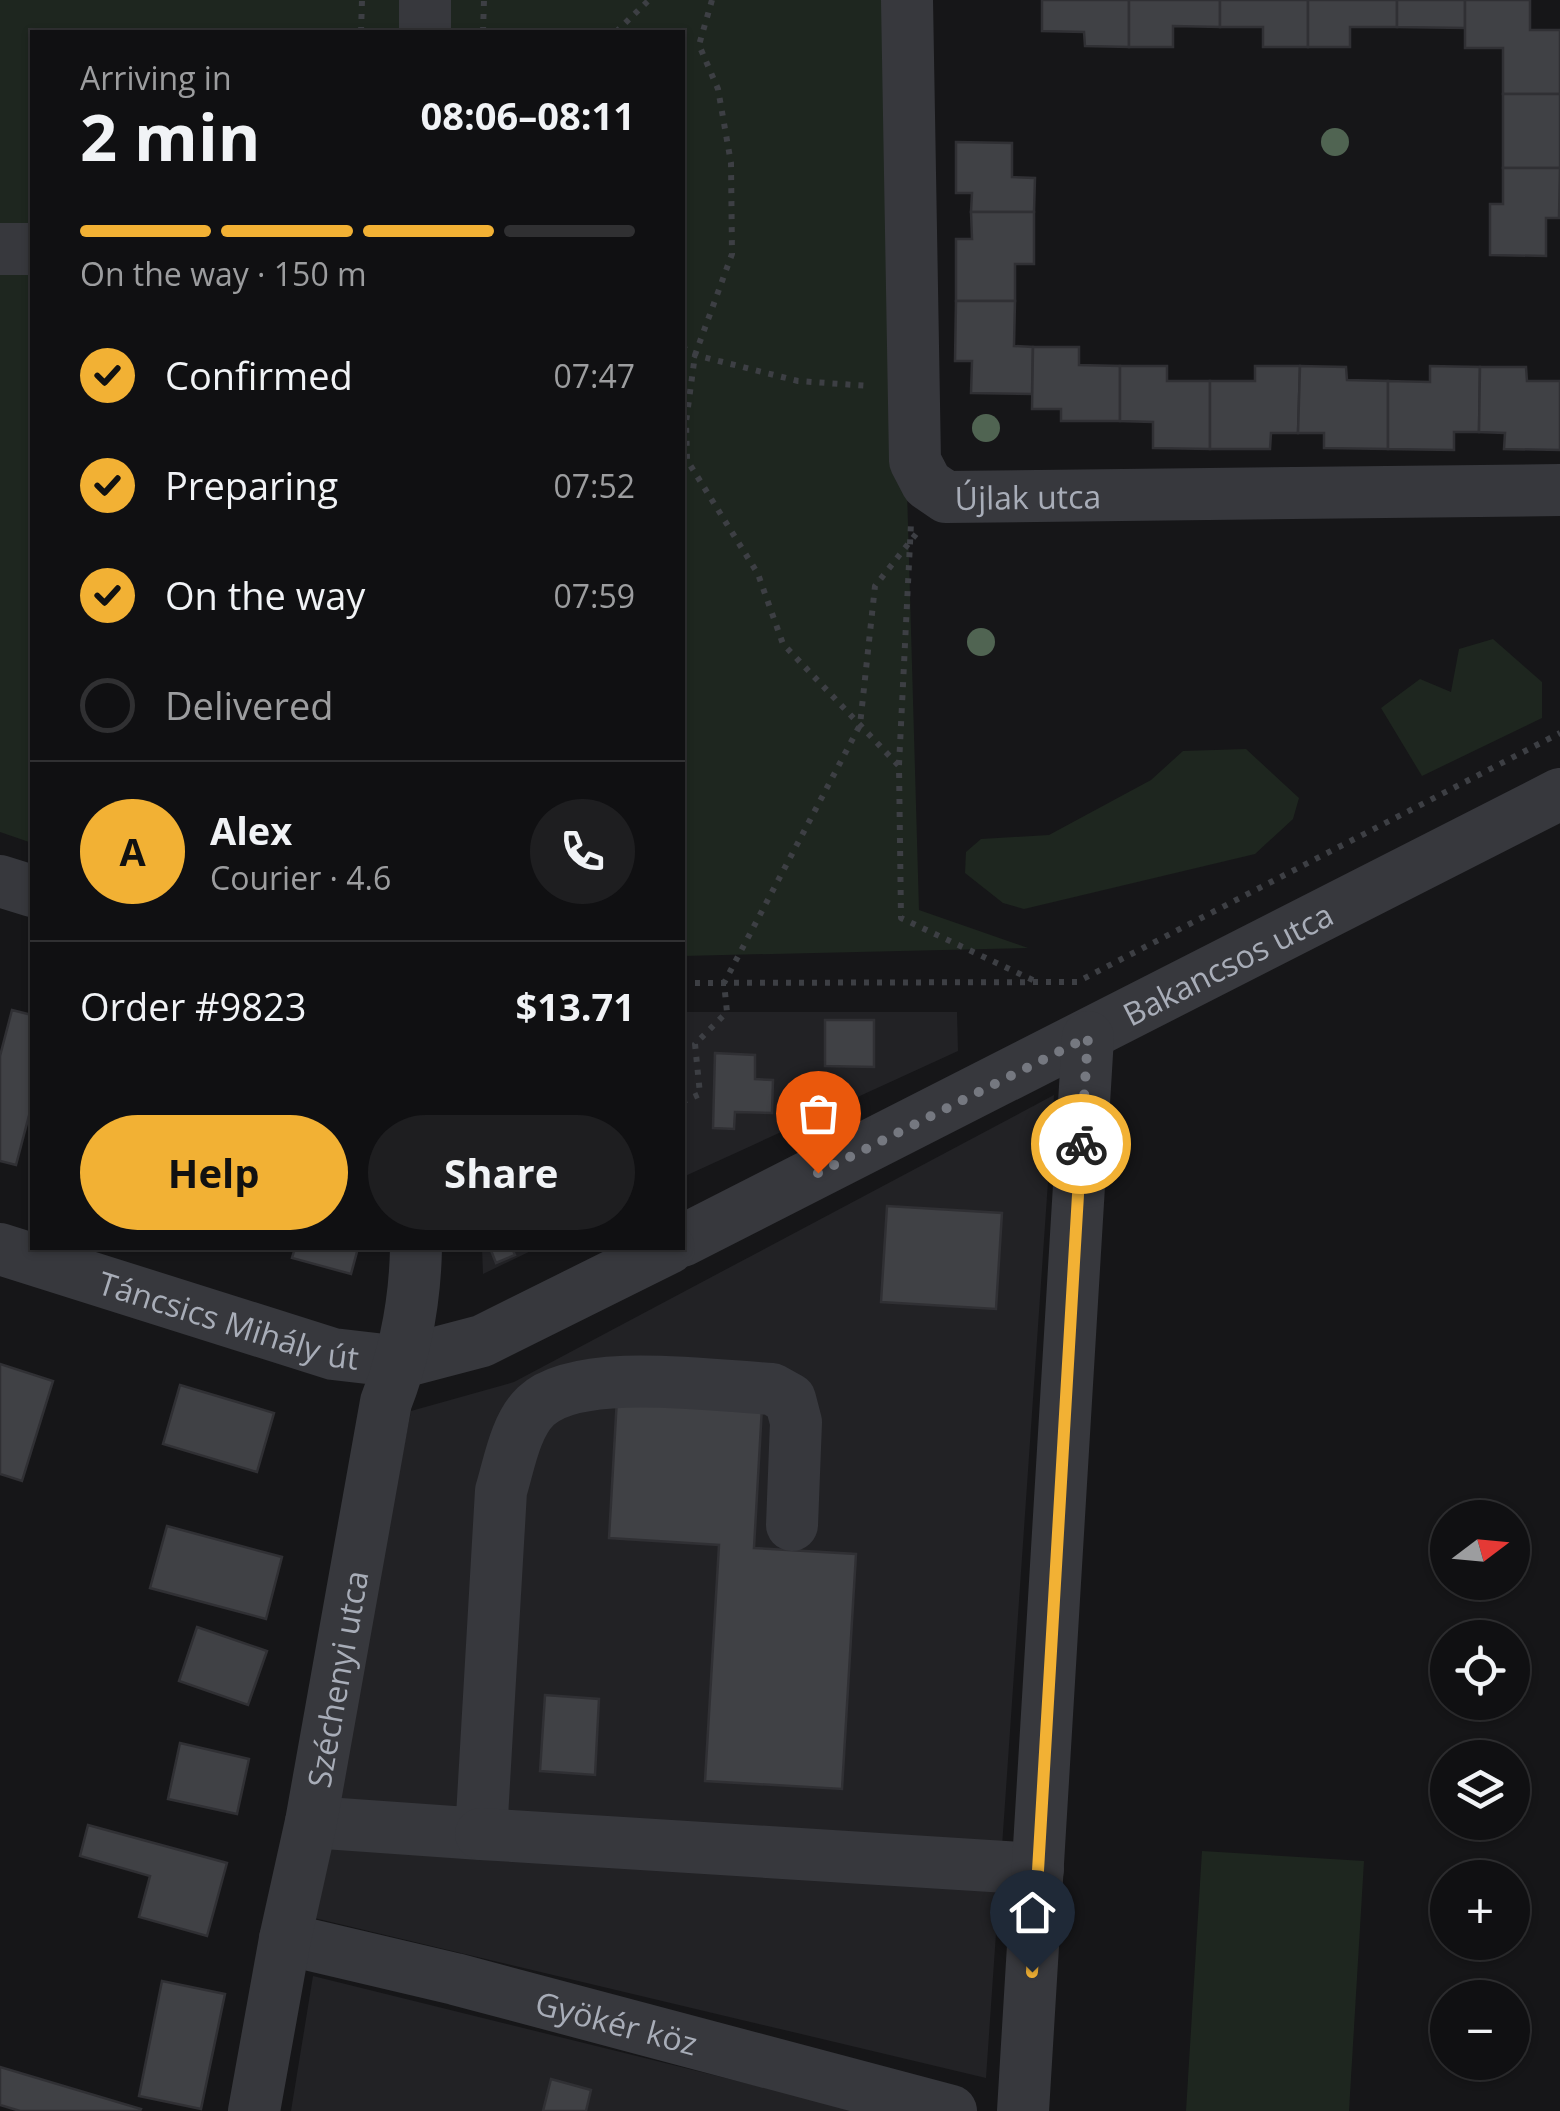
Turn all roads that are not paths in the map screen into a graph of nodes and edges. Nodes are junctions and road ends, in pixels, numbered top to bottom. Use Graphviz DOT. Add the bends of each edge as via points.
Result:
graph roads {
  1 [pos="425,0"];
  2 [pos="907,0"];
  3 [pos="425,30"];
  4 [pos="0,249"];
  5 [pos="30,249"];
  6 [pos="1560,490"];
  7 [pos="1560,794"];
  8 [pos="0,881"];
  9 [pos="30,891"];
  10 [pos="1088,1037"];
  11 [pos="685,1239"];
  12 [pos="0,1249"];
  13 [pos="416,1250"];
  14 [pos="665,1250"];
  15 [pos="402,1362"];
  16 [pos="792,1525"];
  17 [pos="311,1822"];
  18 [pos="481,1834"];
  19 [pos="1038,1869"];
  20 [pos="285,1939"];
  21 [pos="254,2111"];
  22 [pos="951,2111"];
  23 [pos="1023,2111"];
  1 -- 3 [label="street"];
  2 -- 6 [label="street, Újlak utca" via="913,386 930,479"];
  4 -- 5 [label="street"];
  7 -- 10 [label="street, Bakancsos utca"];
  8 -- 9 [label="street"];
  10 -- 11 [label="street, Bakancsos utca"];
  10 -- 19 [label="street"];
  12 -- 15 [label="street, Táncsics Mihály út" via="333,1354"];
  13 -- 15 [label="street, Széchenyi utca" via="416,1293"];
  14 -- 15 [label="street" via="482,1342"];
  15 -- 17 [label="street, Széchenyi utca" via="386,1402"];
  16 -- 18 [label="street" via="796,1422 790,1399 772,1388 606,1381 572,1386 536,1406 516,1439 501,1492"];
  17 -- 18 [label="street"];
  17 -- 20 [label="street, Széchenyi utca"];
  18 -- 19 [label="street"];
  19 -- 23 [label="street"];
  20 -- 21 [label="street, Széchenyi utca"];
  20 -- 22 [label="street, Gyökér köz"];
}
